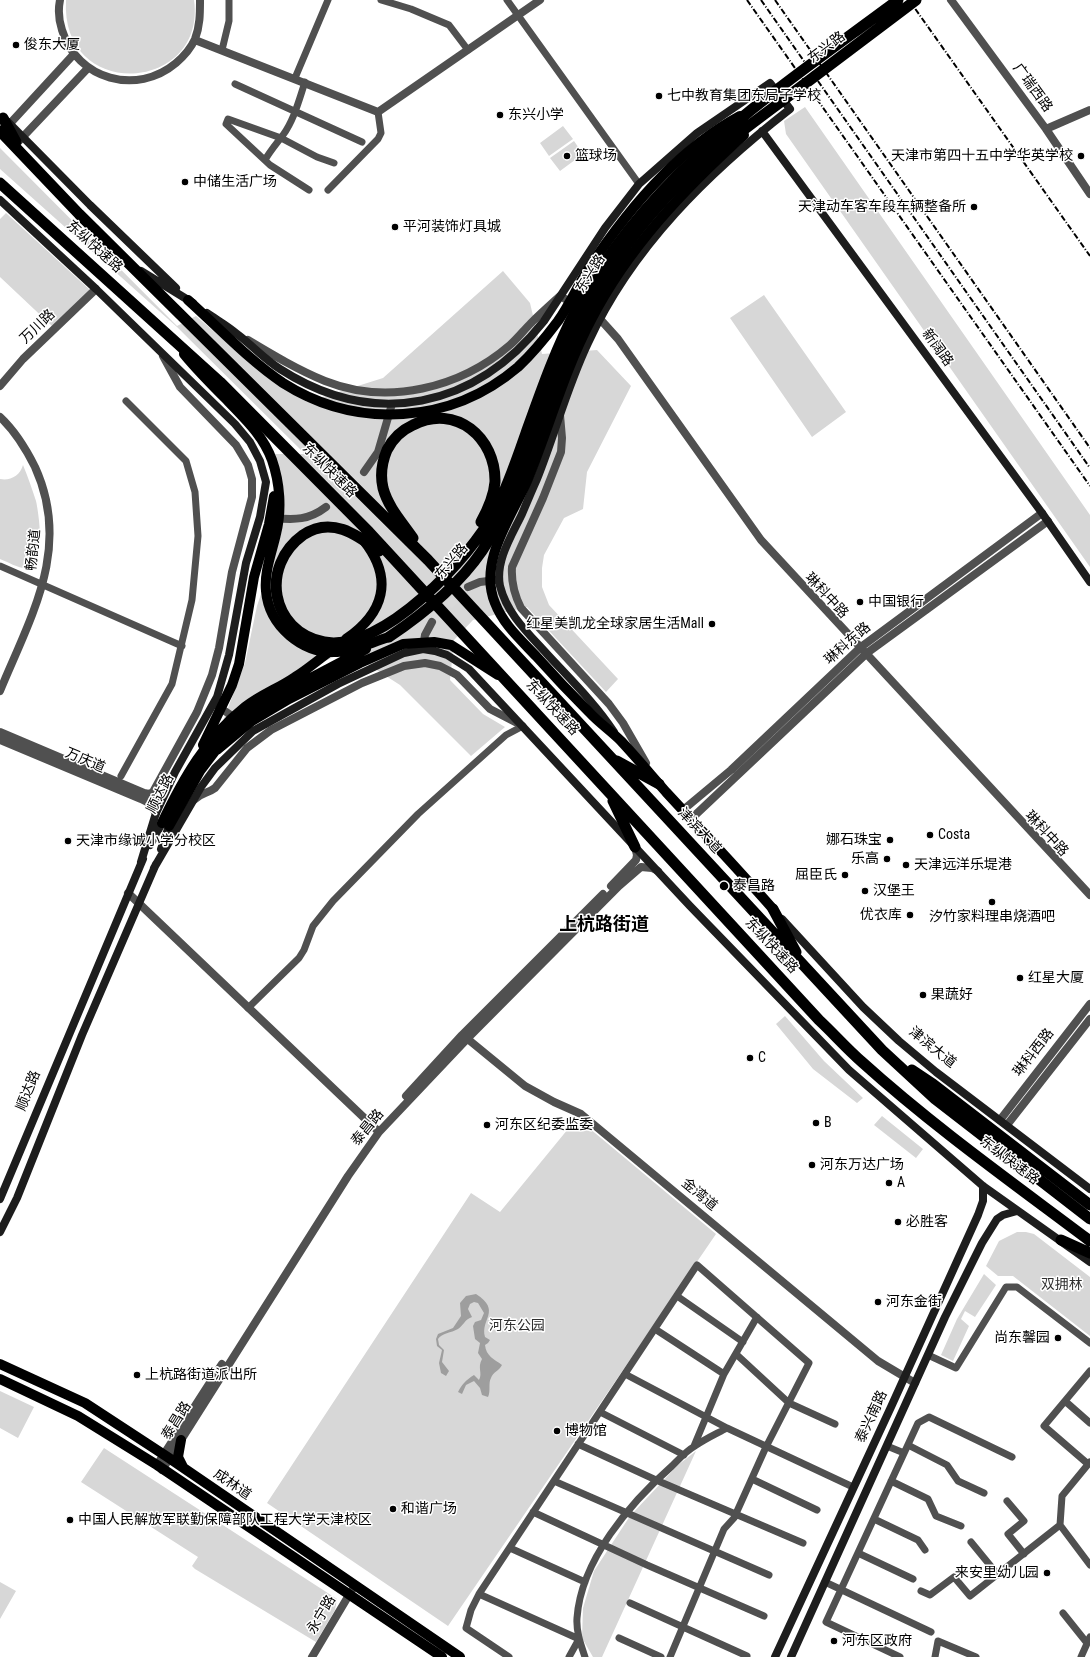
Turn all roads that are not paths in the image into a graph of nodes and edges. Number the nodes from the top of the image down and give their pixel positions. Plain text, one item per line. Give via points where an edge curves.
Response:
1 (60, 0) edge
2 (200, 0) edge
3 (229, 0) edge
4 (328, 0) edge
5 (381, 0) edge
6 (507, 0) edge
7 (540, 0) edge
8 (898, 0) edge
9 (916, 0) edge
10 (951, 0) edge
11 (518, 16) junction
12 (195, 40) junction
13 (222, 50) junction
14 (468, 50) junction
15 (74, 54) junction
16 (88, 68) junction
17 (295, 78) junction
18 (305, 82) junction
19 (235, 84) dead end
20 (781, 102) junction
21 (296, 110) junction
22 (1090, 110) edge
23 (749, 111) junction
24 (378, 112) junction
25 (4, 124) edge
26 (1046, 129) junction
27 (762, 130) junction
28 (281, 138) junction
29 (18, 142) junction
30 (362, 142) dead end
31 (265, 160) junction
32 (334, 163) dead end
33 (0, 183) edge
34 (639, 184) junction
35 (309, 190) dead end
36 (328, 190) dead end
37 (1090, 194) edge
38 (0, 200) edge
39 (127, 262) junction
40 (96, 289) junction
41 (558, 299) junction
42 (188, 300) junction
43 (588, 320) junction
44 (598, 322) junction
45 (237, 333) junction
46 (169, 335) junction
47 (587, 344) junction
48 (160, 352) junction
49 (0, 386) edge
50 (126, 401) dead end
51 (392, 404) junction
52 (560, 415) junction
53 (0, 417) edge
54 (272, 460) junction
55 (364, 472) tunnel mouth
56 (326, 507) tunnel mouth
57 (1042, 513) junction
58 (260, 517) junction
59 (1048, 521) junction
60 (360, 536) junction
61 (428, 560) junction
62 (0, 566) edge
63 (449, 572) junction
64 (408, 574) junction
65 (499, 580) junction
66 (1090, 582) edge
67 (43, 584) junction
68 (468, 587) tunnel mouth
69 (432, 622) tunnel mouth
70 (389, 637) junction
71 (182, 646) junction
72 (423, 650) junction
73 (863, 651) junction
74 (507, 681) junction
75 (0, 692) edge
76 (214, 703) junction
77 (523, 726) junction
78 (253, 730) junction
79 (0, 732) edge
80 (0, 740) edge
81 (620, 740) junction
82 (217, 750) junction
83 (608, 755) junction
84 (195, 760) junction
85 (121, 776) dead end
86 (659, 784) junction
87 (608, 790) junction
88 (153, 792) junction
89 (191, 803) junction
90 (683, 810) junction
91 (156, 813) junction
92 (691, 819) junction
93 (166, 824) junction
94 (635, 847) junction
95 (141, 862) junction
96 (154, 868) junction
97 (660, 873) junction
98 (128, 893) junction
99 (1090, 896) edge
100 (1090, 901) edge
101 (139, 902) junction
102 (773, 909) junction
103 (804, 967) junction
104 (1090, 1004) edge
105 (248, 1008) junction
106 (1090, 1019) edge
107 (465, 1037) junction
108 (882, 1050) junction
109 (1000, 1120) junction
110 (1007, 1125) junction
111 (377, 1131) junction
112 (983, 1186) junction
113 (1090, 1189) edge
114 (0, 1199) edge
115 (1090, 1205) edge
116 (1017, 1211) junction
117 (1090, 1219) edge
118 (0, 1232) edge
119 (1061, 1240) junction
120 (1090, 1240) edge
121 (1090, 1253) edge
122 (1090, 1262) edge
123 (677, 1296) junction
124 (757, 1317) junction
125 (655, 1329) junction
126 (743, 1342) junction
127 (1090, 1343) edge
128 (736, 1354) junction
129 (928, 1355) junction
130 (0, 1364) edge
131 (625, 1374) junction
132 (724, 1374) junction
133 (1089, 1376) edge
134 (904, 1378) junction
135 (0, 1379) edge
136 (915, 1383) junction
137 (1065, 1401) junction
138 (789, 1403) junction
139 (600, 1412) junction
140 (707, 1416) junction
141 (1090, 1423) edge
142 (835, 1424) dead end
143 (727, 1428) junction
144 (181, 1440) junction
145 (578, 1444) junction
146 (908, 1445) junction
147 (694, 1446) junction
148 (887, 1446) junction
149 (766, 1447) junction
150 (904, 1453) junction
151 (684, 1455) junction
152 (167, 1457) junction
153 (1012, 1457) dead end
154 (1089, 1463) edge
155 (159, 1468) junction
156 (186, 1470) junction
157 (752, 1479) junction
158 (656, 1480) junction
159 (554, 1481) junction
160 (891, 1481) junction
161 (853, 1487) junction
162 (984, 1493) dead end
163 (1007, 1501) dead end
164 (817, 1510) dead end
165 (533, 1512) junction
166 (626, 1512) junction
167 (736, 1514) junction
168 (874, 1519) junction
169 (1060, 1525) junction
170 (961, 1526) dead end
171 (972, 1542) dead end
172 (803, 1543) dead end
173 (604, 1545) junction
174 (510, 1548) junction
175 (715, 1550) junction
176 (925, 1550) dead end
177 (858, 1553) junction
178 (1024, 1554) junction
179 (1090, 1565) edge
180 (770, 1575) dead end
181 (998, 1575) junction
182 (914, 1579) dead end
183 (585, 1582) junction
184 (825, 1582) junction
185 (354, 1586) junction
186 (699, 1588) junction
187 (841, 1590) junction
188 (921, 1591) dead end
189 (479, 1594) junction
190 (349, 1595) junction
191 (630, 1603) dead end
192 (1063, 1613) dead end
193 (764, 1616) dead end
194 (683, 1627) junction
195 (931, 1632) dead end
196 (619, 1638) dead end
197 (579, 1639) junction
198 (1089, 1640) edge
199 (747, 1656) dead end
200 (1084, 1656) edge
201 (312, 1657) edge
202 (442, 1657) edge
203 (460, 1657) edge
204 (508, 1657) edge
205 (569, 1657) edge
206 (585, 1657) edge
207 (661, 1657) edge
208 (670, 1657) edge
209 (776, 1657) edge
210 (791, 1657) edge
211 (900, 1657) edge
212 (935, 1657) edge
213 (976, 1657) edge

1 - 15 street via 60,22 65,39
2 - 12 street via 200,19
3 - 13 street via 229,21
4 - 17 street
5 - 14 street via 449,25
6 - 11 street
7 - 11 street
8 - 23 highway, 东兴路
9 - 20 highway, 东兴路
10 - 26 street, 广瑞西路
11 - 14 street
11 - 34 street
12 - 13 street
12 - 16 street via 178,62 148,79 121,80
13 - 17 street
14 - 24 street
15 - 16 street
15 - 25 street
16 - 29 street
17 - 18 street
18 - 21 street
18 - 24 street
19 - 21 street
20 - 70 highway, 东兴路 via 704,160 670,194 630,243 604,280 568,347 518,483 490,538 439,600
20 - 81 main road via 714,163 667,211 628,259 592,318 566,373 537,457 493,556 490,589 499,613 507,625 588,712
21 - 28 street
21 - 30 street
22 - 26 street
23 - 42 main road via 719,127 697,143 635,205 589,268 559,319 518,367 490,387 452,405 418,412 378,415 351,411 308,397 283,383 258,364
23 - 63 highway, 东兴路 via 670,182 635,221 606,261 577,308 557,351 497,506 483,530
24 - 36 street via 381,133 378,139
25 - 29 highway, 东纵快速路
26 - 37 street, 广瑞西路
27 - 34 main road via 790,108 770,83 697,133
27 - 44 main road via 667,221 643,252
27 - 57 main road, 新阔路
28 - 31 street
28 - 31 street via 228,119 226,124
28 - 32 street
29 - 39 highway, 东纵快速路 via 23,154
29 - 42 main road via 90,205
31 - 35 street
33 - 46 highway, 东纵快速路
34 - 41 main road via 605,228
38 - 40 main road
39 - 42 main road
39 - 61 highway, 东纵快速路
40 - 48 main road
40 - 49 street, 万川路 via 23,359
41 - 43 main road via 582,313
41 - 44 street
41 - 45 street via 530,323 510,345 484,365 454,380 428,388 392,392 359,391 326,382 294,368
41 - 51 main road via 534,333 494,370 454,392
42 - 45 main road
43 - 44 street, 琳科中路
43 - 47 main road via 590,334
44 - 47 main road
44 - 73 street, 琳科中路 via 612,337 760,543
45 - 51 main road via 279,368 306,383 354,400
46 - 54 main road via 197,371 255,429
46 - 64 highway, 东纵快速路 via 220,382
47 - 52 main road
48 - 58 main road via 216,405 250,442 260,461 266,482
48 - 88 street via 180,387 236,446 248,465 252,479 252,497 232,572 212,675 197,712
50 - 71 street via 186,460 195,492 198,536 192,600
51 - 55 street via 378,452
52 - 65 main road via 540,471 504,552
52 - 86 street via 561,452 512,566 514,592 522,608 609,704
53 - 67 street, 畅韵道 via 29,454 40,477 47,501 50,548
54 - 70 main road via 278,483 279,513 266,591 272,613 279,625 290,637 303,645 324,651 337,652
54 - 84 main road via 273,506 254,577 239,664 232,685
56 - 58 street via 307,518 289,520
57 - 59 main road, 新阔路
57 - 73 street, 琳科东路
58 - 76 main road via 241,585 229,655
59 - 66 main road, 新阔路
59 - 73 street, 琳科东路
60 - 63 highway, 东兴路 via 332,527 320,528 306,533 288,549 276,579 277,598 286,619 295,628 324,642 335,643 377,631 419,600
60 - 64 highway
60 - 84 main road, 顺达路 via 380,570 380,597 369,620 357,632 295,677 246,707 220,730
61 - 63 highway via 393,509 382,480 383,463 389,446 401,432 418,422 436,418 456,421 474,431 486,446 494,467 495,484 488,508
61 - 83 highway, 东纵快速路
62 - 67 street
64 - 74 highway, 东纵快速路
65 - 68 street via 480,582
65 - 81 main road via 504,599 518,623 597,708
67 - 71 street
67 - 75 street, 畅韵道
69 - 72 street via 425,634
70 - 82 main road, 顺达路 via 254,710 228,734
71 - 85 street via 172,684
72 - 77 main road via 447,654 470,670
72 - 78 main road via 404,653 338,684
73 - 90 street, 琳科东路
73 - 92 street, 琳科东路
73 - 99 street, 琳科中路
73 - 100 street, 琳科中路
74 - 82 main road via 451,645 434,642 403,644 289,699 258,717
74 - 87 highway, 东纵快速路
76 - 78 street
76 - 91 main road via 175,772
77 - 89 street via 490,709 458,676 440,666 425,663 404,666 362,683 272,730 247,748 215,788 201,794
77 - 94 main road
77 - 105 street via 506,735 418,814 359,874 313,926 300,958
78 - 89 main road via 215,768
79 - 88 street, 万庆道 via 144,793
80 - 91 street, 万庆道 via 142,799
81 - 86 main road
82 - 93 main road, 顺达路 via 200,771
83 - 86 highway
83 - 103 highway, 津滨大道
84 - 93 main road, 顺达路 via 177,790
86 - 90 main road
87 - 94 highway
87 - 120 highway, 东纵快速路 via 819,1020 861,1061 913,1106
88 - 91 street
89 - 96 main road
90 - 92 main road
91 - 95 main road
92 - 102 main road
93 - 95 main road, 顺达路
93 - 96 main road, 顺达路
94 - 97 main road
94 - 107 street, 泰昌路 via 637,855 634,864
95 - 98 main road, 顺达路
96 - 101 main road, 顺达路
97 - 107 street, 泰昌路 via 646,866 636,870
97 - 112 main road via 850,1070
98 - 101 street
98 - 114 main road, 顺达路
101 - 105 street
101 - 118 main road, 顺达路 via 82,1035 17,1198
102 - 103 highway
102 - 109 main road, 津滨大道 via 863,1007 899,1041
103 - 108 highway, 津滨大道
104 - 109 street, 琳科西路
105 - 111 street
106 - 110 street, 琳科西路
107 - 111 street, 泰昌路
107 - 134 street, 金湾道 via 525,1086 581,1114 878,1361
108 - 115 highway via 933,1084
108 - 117 highway, 东纵快速路 via 935,1099
109 - 110 main road, 津滨大道
110 - 113 main road, 津滨大道
111 - 144 street, 泰昌路
111 - 152 street, 泰昌路 via 341,1177
112 - 116 main road
112 - 134 main road, 泰兴南路 via 983,1201 978,1215
116 - 119 main road
116 - 129 main road, 泰兴南路 via 1003,1215 988,1230
119 - 121 highway
119 - 122 main road
123 - 124 street via 697,1265
123 - 125 street
123 - 126 street
124 - 126 street
124 - 138 street via 809,1363
125 - 131 street
125 - 132 street
126 - 128 street
127 - 129 street via 1018,1287 1006,1288 956,1368
128 - 132 street
128 - 138 street
129 - 136 main road, 泰兴南路
130 - 152 main road, 成林道 via 85,1403
131 - 139 street
131 - 140 street
132 - 140 street
133 - 137 street
134 - 136 street, 金湾道
134 - 161 main road, 泰兴南路
135 - 155 main road, 成林道 via 78,1416
136 - 148 main road, 泰兴南路
137 - 141 street
137 - 154 street via 1044,1426
138 - 142 street
138 - 149 street
139 - 145 street
139 - 151 street
140 - 143 street
140 - 147 street
143 - 147 street
143 - 149 street
144 - 152 street, 泰昌路
144 - 156 main road via 178,1457
145 - 158 street
145 - 159 street
146 - 150 street
146 - 153 street via 918,1423 929,1417
146 - 162 street via 947,1465 958,1481
147 - 151 street
148 - 150 street
148 - 184 main road, 泰兴南路
149 - 157 street
149 - 161 street
150 - 160 street
151 - 158 street
152 - 155 street, 泰昌路
152 - 156 main road, 成林道
154 - 169 street via 1062,1496
155 - 190 main road, 成林道
156 - 185 main road, 成林道
157 - 164 street
157 - 167 street
158 - 166 street
158 - 167 street
159 - 165 street
159 - 166 street
160 - 168 street
160 - 170 street via 928,1499 936,1516
161 - 209 main road, 泰兴南路
163 - 178 street via 1024,1521 1008,1534
165 - 173 street
165 - 174 street
166 - 173 street
166 - 175 street
167 - 172 street
167 - 175 street via 724,1529
168 - 176 street via 918,1540
168 - 177 street
169 - 178 street
169 - 179 street
171 - 181 street
173 - 183 street
173 - 186 street
174 - 183 street
174 - 189 street
175 - 180 street
175 - 186 street
177 - 182 street
177 - 187 street
178 - 181 street
181 - 188 street via 970,1596 954,1577 930,1595
183 - 197 street via 580,1595 577,1620
184 - 187 street
184 - 210 main road, 泰兴南路
185 - 190 street, 永宁路
185 - 203 main road, 成林道
186 - 193 street
186 - 194 street
187 - 195 street
187 - 211 street via 826,1622
189 - 197 street
189 - 204 street via 466,1628
190 - 201 street, 永宁路
190 - 202 main road, 成林道
191 - 194 street
192 - 198 street
194 - 199 street
194 - 208 street
196 - 207 street
197 - 205 street
197 - 206 street
198 - 200 street
212 - 213 street via 938,1641

